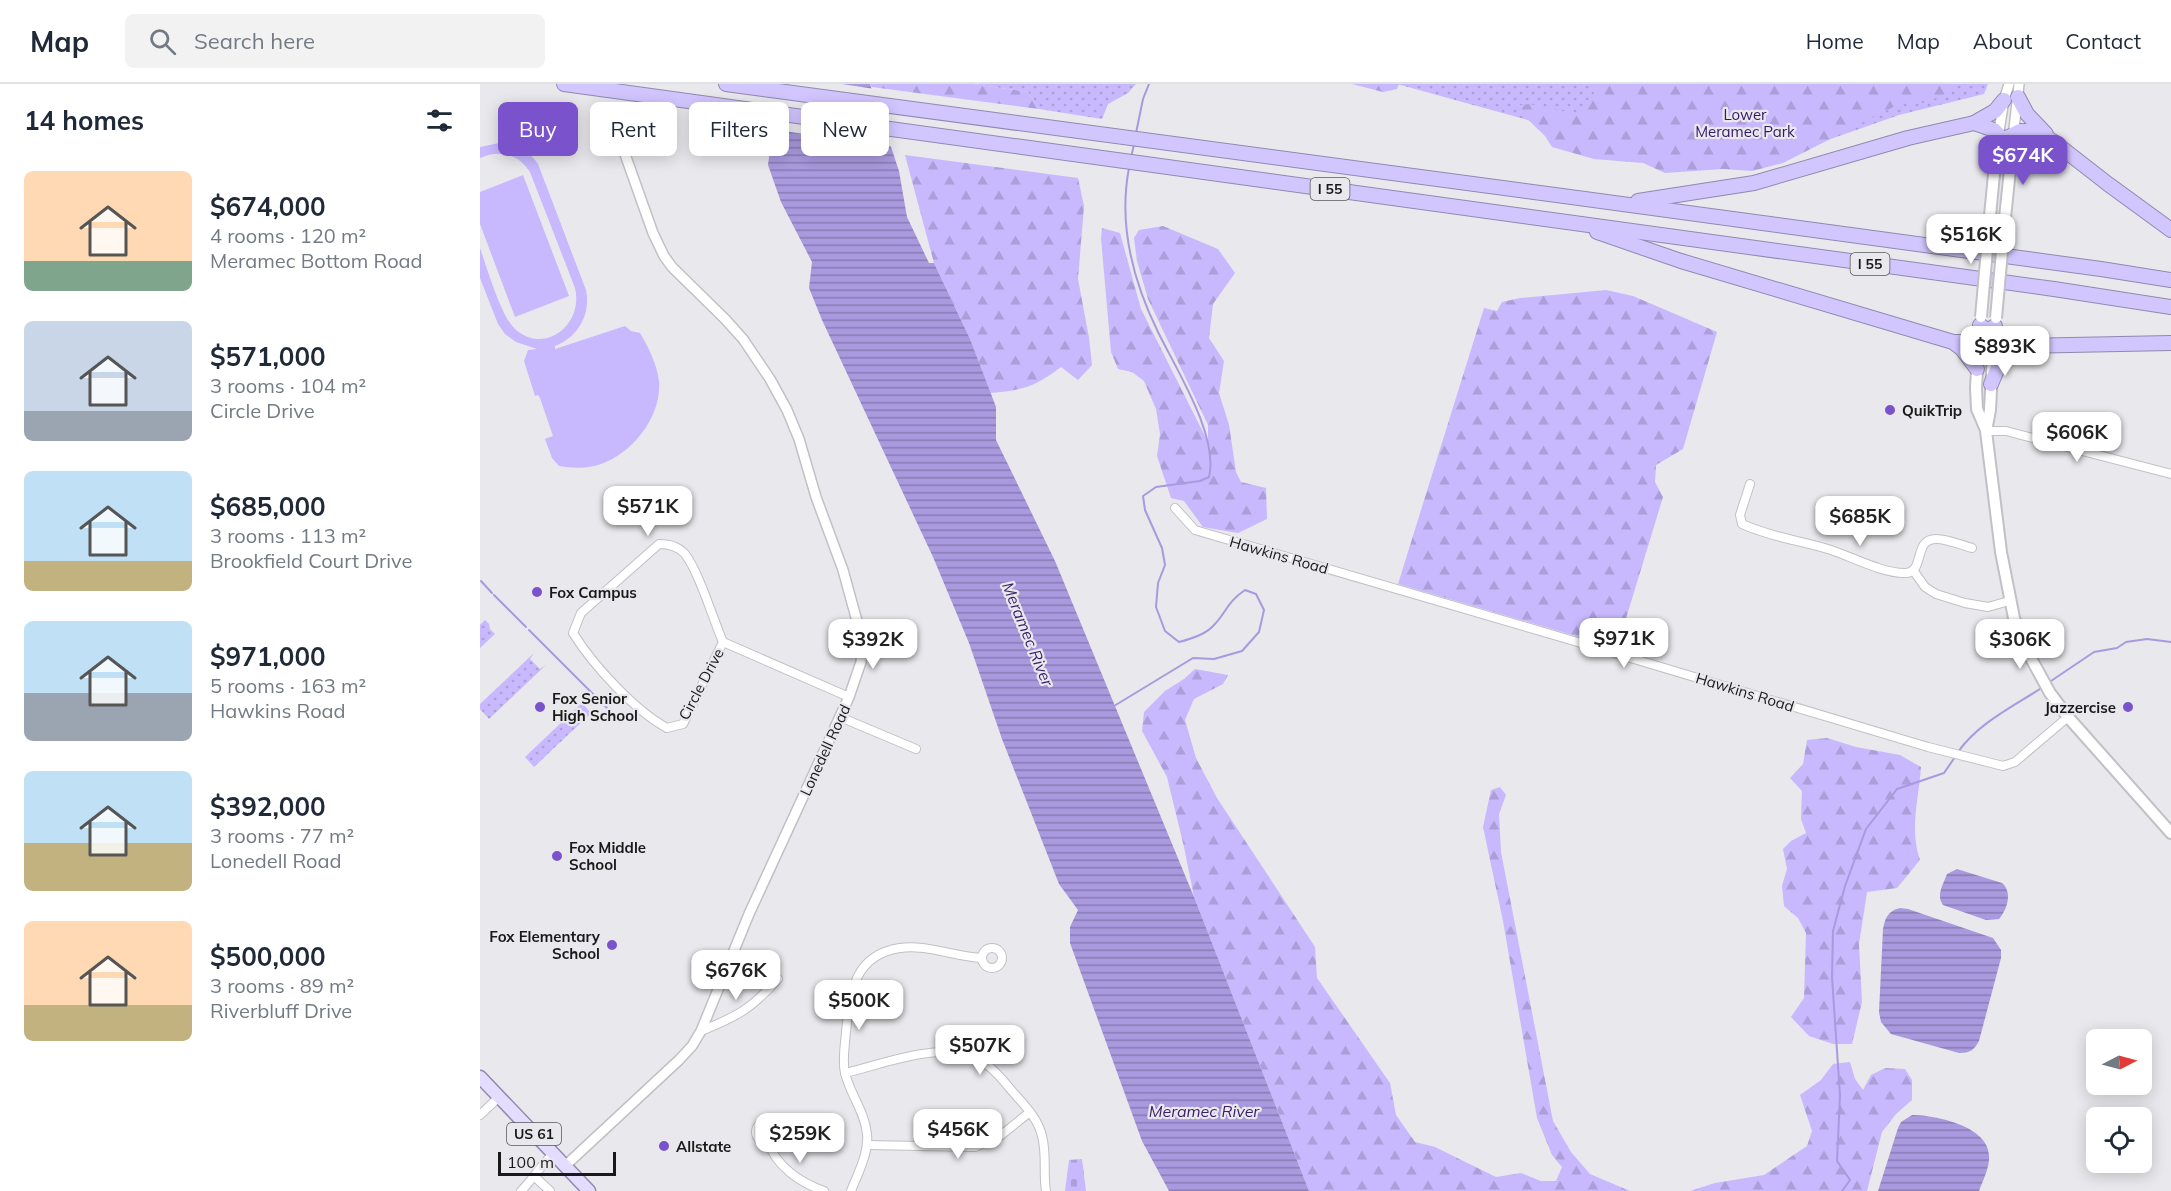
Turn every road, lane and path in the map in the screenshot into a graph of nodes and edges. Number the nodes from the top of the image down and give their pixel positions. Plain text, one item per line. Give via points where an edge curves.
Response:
1 (564, 84) edge
2 (726, 84) edge
3 (2009, 84) edge
4 (2019, 91) edge
5 (2004, 100) junction
6 (1974, 123) junction
7 (2005, 140) junction
8 (2054, 142) junction
9 (626, 156) edge
10 (1624, 204) junction
11 (1570, 222) junction
12 (2171, 230) edge
13 (2171, 280) edge
14 (2171, 307) edge
15 (1987, 328) junction
16 (1953, 342) junction
17 (2171, 344) edge
18 (2017, 346) junction
19 (1977, 369) junction
20 (1991, 384) junction
21 (1986, 431) junction
22 (2171, 474) edge
23 (1750, 484) dead end
24 (1175, 508) dead end
25 (1972, 548) dead end
26 (1913, 570) junction
27 (2009, 601) junction
28 (723, 642) junction
29 (849, 697) junction
30 (840, 717) junction
31 (2068, 717) junction
32 (916, 749) dead end
33 (2171, 834) edge
34 (982, 958) dead end
35 (778, 979) dead end
36 (701, 1031) junction
37 (845, 1073) junction
38 (480, 1077) edge
39 (499, 1097) junction
40 (1030, 1112) junction
41 (480, 1115) edge
42 (768, 1141) dead end
43 (867, 1145) junction
44 (553, 1154) junction
45 (565, 1166) junction
46 (536, 1177) junction
47 (521, 1191) edge
48 (550, 1191) edge
49 (589, 1191) edge
50 (824, 1191) edge
51 (851, 1191) edge
52 (1046, 1191) edge

1 - 11 highway, I 55
2 - 10 highway, I 55
3 - 5 street
4 - 7 street
4 - 8 highway via 2027,114
5 - 6 highway via 1995,111
5 - 7 street
6 - 7 highway via 1986,126
6 - 10 highway via 1754,183
7 - 8 highway via 2027,130
7 - 15 main road, bridge via 2005,218
7 - 15 main road, bridge via 1990,216
8 - 12 highway
9 - 29 street, Lonedell Road via 660,250 743,339 775,387 794,425 862,633 863,656
10 - 13 highway, I 55
11 - 14 highway, I 55
11 - 16 highway via 1682,261
15 - 16 highway via 1973,342
15 - 18 highway via 2006,344
15 - 19 main road
15 - 20 main road
16 - 19 highway
17 - 18 highway
18 - 20 highway via 2002,358
19 - 21 main road via 1977,409
20 - 21 main road
21 - 22 street via 2006,431
21 - 27 main road
23 - 26 street via 1740,515 1742,524 1892,571
24 - 31 street, Hawkins Road via 1195,530 1789,709 2002,766 2015,762
25 - 26 street via 1938,539 1928,541
26 - 27 street via 1925,587 1936,594 1988,607
27 - 31 main road via 2027,651
28 - 28 street, Circle Drive via 693,567 684,552 669,544 659,544 581,614 573,633 586,654 626,695 667,728 683,724
28 - 29 street, Circle Drive
29 - 30 street, Lonedell Road
30 - 32 street
30 - 36 street, Lonedell Road via 753,904
31 - 33 main road
34 - 37 street via 912,947 891,950 867,964 851,991
35 - 36 street via 737,1016
36 - 45 street, Lonedell Road via 679,1060
37 - 40 street via 911,1055 963,1055 991,1068
37 - 43 street via 863,1118
38 - 39 main road, US 61
39 - 41 street
39 - 44 main road, US 61
40 - 43 street via 999,1136 975,1147
40 - 52 street via 1042,1136
42 - 50 street via 773,1154 793,1175
43 - 51 street
44 - 45 main road, US 61
44 - 46 street
45 - 49 main road, US 61
46 - 47 street
46 - 48 street

